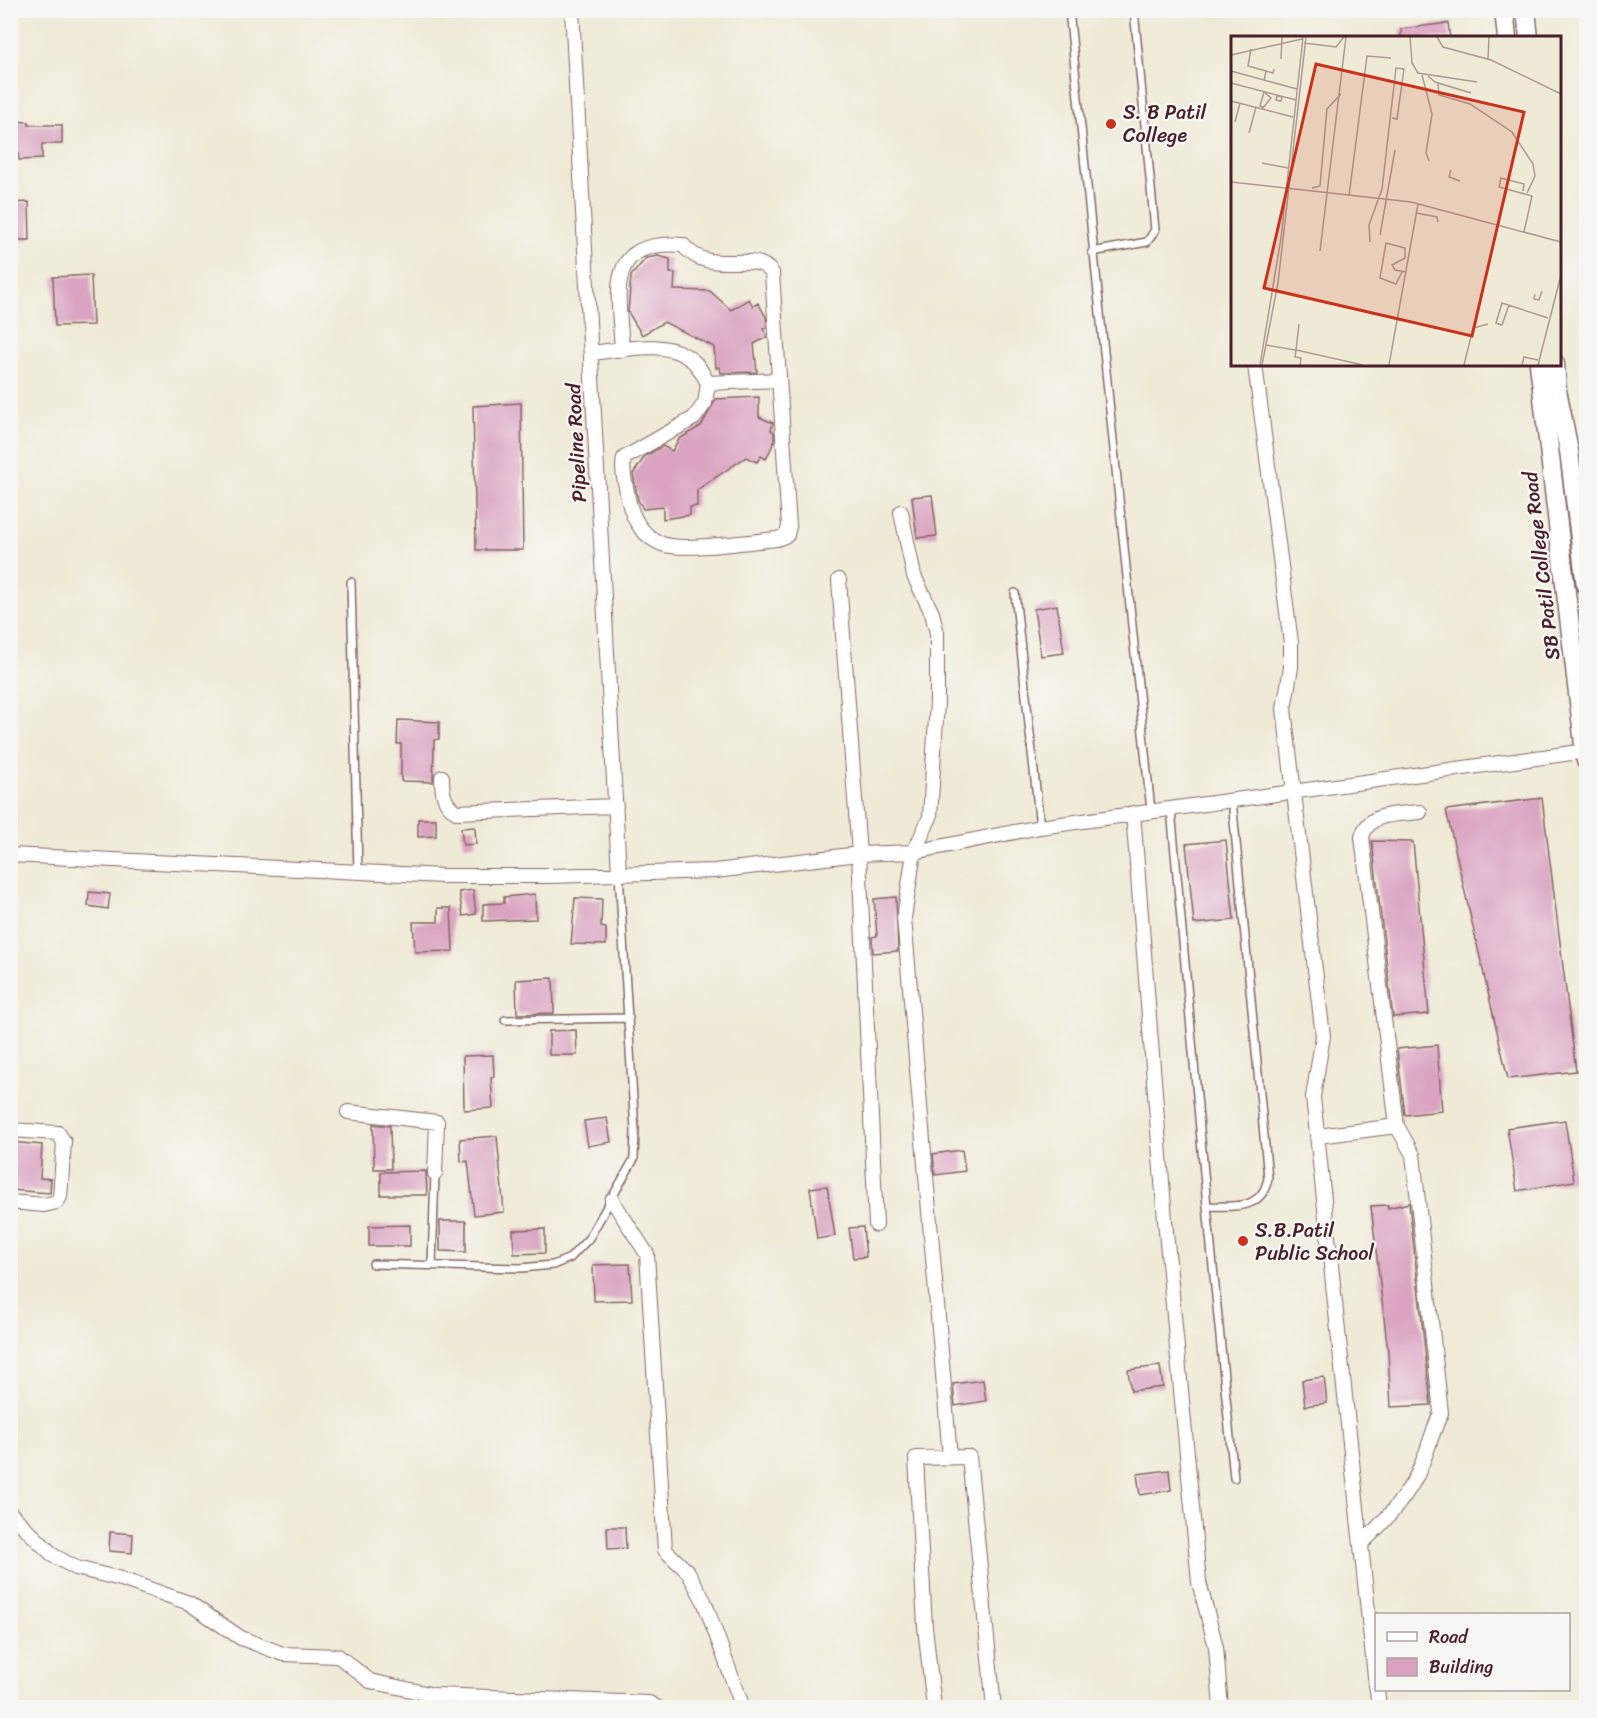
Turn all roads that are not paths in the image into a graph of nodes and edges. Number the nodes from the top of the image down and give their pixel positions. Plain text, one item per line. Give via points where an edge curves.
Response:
1 (573, 10) edge
2 (1069, 10) edge
3 (1134, 10) edge
4 (1504, 10) edge
5 (1526, 10) edge
6 (1507, 36) edge
7 (1529, 36) edge
8 (1092, 252) junction
9 (622, 350) junction
10 (591, 353) junction
11 (1255, 366) edge
12 (1539, 366) edge
13 (1555, 366) edge
14 (779, 381) junction
15 (708, 383) junction
16 (1569, 451) junction
17 (1550, 453) junction
18 (901, 512) dead end
19 (1566, 579) junction
20 (839, 580) dead end
21 (351, 582) dead end
22 (1586, 582) edge
23 (1015, 593) dead end
24 (1586, 754) edge
25 (442, 777) dead end
26 (1294, 791) junction
27 (1232, 800) junction
28 (616, 806) junction
29 (1171, 808) junction
30 (1151, 811) junction
31 (1420, 812) dead end
32 (1133, 813) junction
33 (1040, 827) junction
34 (914, 852) junction
35 (859, 854) junction
36 (10, 855) edge
37 (358, 872) junction
38 (619, 873) junction
39 (628, 1018) junction
40 (505, 1020) dead end
41 (348, 1112) dead end
42 (1397, 1126) junction
43 (10, 1130) edge
44 (1318, 1136) junction
45 (435, 1173) joint
46 (612, 1200) junction
47 (10, 1202) edge
48 (1207, 1206) junction
49 (876, 1225) dead end
50 (373, 1264) dead end
51 (432, 1265) junction
52 (950, 1456) junction
53 (1234, 1478) dead end
54 (10, 1513) edge
55 (1361, 1544) junction
56 (1375, 1670) edge
57 (1377, 1691) edge
58 (658, 1707) edge
59 (743, 1707) edge
60 (934, 1707) edge
61 (994, 1707) edge
62 (1221, 1707) edge
63 (1379, 1707) edge

1 - 10 street, Pipeline Road
2 - 8 lane
3 - 8 lane via 1155,230 1147,242
4 - 6 street
5 - 7 street
8 - 30 lane
9 - 10 street
9 - 14 street via 619,273 626,260 641,249 683,245 692,255 712,263 754,262 766,265 772,273
9 - 15 street via 672,350 695,363
10 - 28 street, Pipeline Road
11 - 26 street via 1291,643 1284,709
12 - 17 street, SB Patil College Road
13 - 16 street
14 - 15 street
14 - 15 street via 789,526 786,535 777,539 683,546 662,544 632,517 622,466 624,458 694,418 705,403
16 - 17 street
16 - 22 street
17 - 19 street, SB Patil College Road
18 - 34 street via 914,576 937,633 930,817
19 - 22 street
19 - 24 street, SB Patil College Road
20 - 35 street
21 - 37 lane
23 - 33 lane
24 - 26 street
25 - 28 street via 442,795 456,812
26 - 27 street
26 - 44 street via 1323,1036 1313,1097
27 - 29 street
27 - 48 lane via 1268,1178 1266,1191 1258,1200 1245,1205
28 - 38 street, Pipeline Road
29 - 30 street
29 - 48 lane
30 - 32 street
31 - 42 street via 1374,818 1366,825 1362,837
32 - 33 street
32 - 62 street via 1199,1581 1216,1647
33 - 34 street
34 - 35 street
34 - 52 street via 904,918
35 - 38 street via 715,871
35 - 49 street
36 - 37 street
37 - 38 street via 502,877
38 - 39 lane
39 - 40 lane
39 - 46 lane via 636,1131 634,1159
41 - 45 street via 437,1122
42 - 44 street
42 - 55 street via 1413,1155 1441,1413 1403,1500
43 - 47 street via 58,1133 64,1143 57,1203
44 - 55 street
45 - 51 lane
46 - 51 lane via 590,1239 570,1258 553,1265
46 - 59 street via 647,1254 665,1550 688,1572 704,1601
48 - 53 lane
50 - 51 lane
52 - 60 street via 916,1458 925,1627
52 - 61 street via 969,1457
54 - 58 street via 54,1556 76,1568 122,1579 189,1603 241,1638 283,1654 338,1656 370,1681 434,1695 649,1703
55 - 56 street
57 - 63 street

